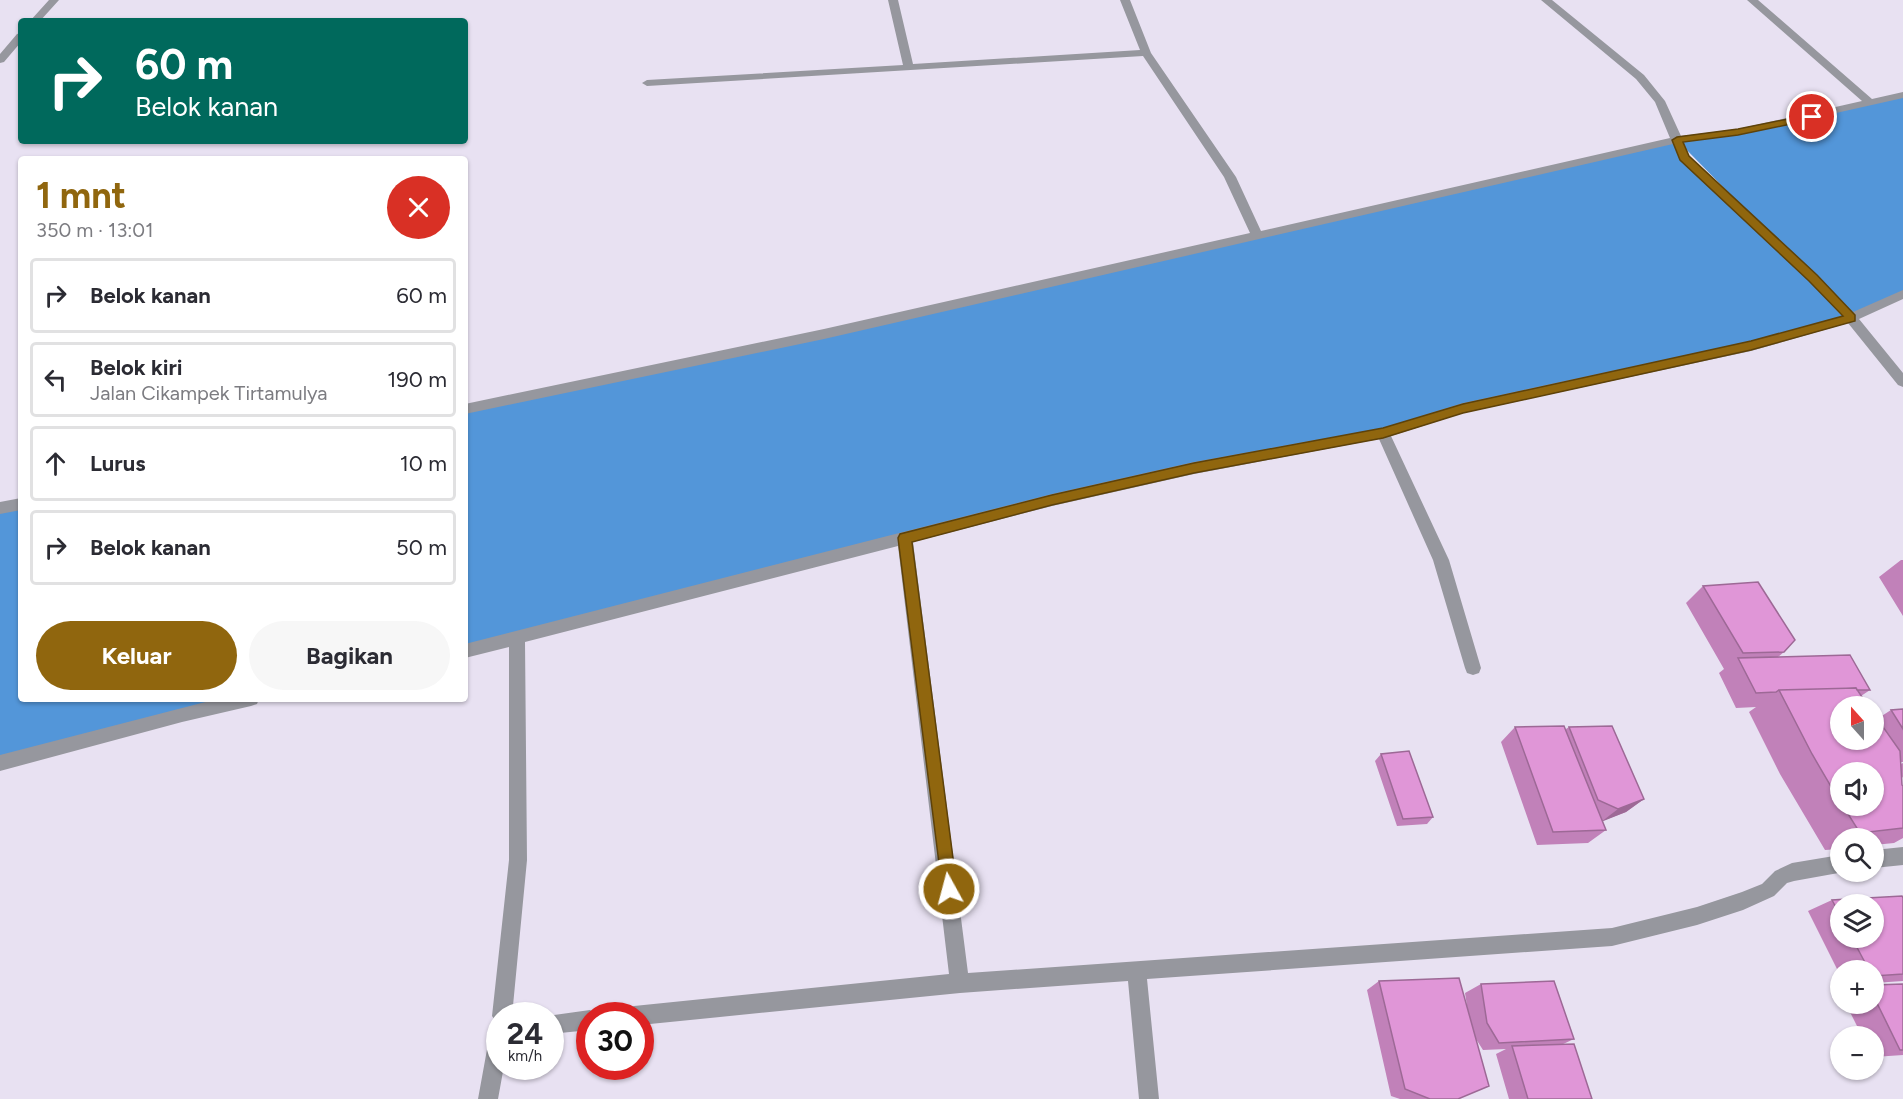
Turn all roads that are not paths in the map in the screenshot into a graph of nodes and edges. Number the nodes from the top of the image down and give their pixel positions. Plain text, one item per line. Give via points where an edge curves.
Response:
1 (54, 0) edge
2 (893, 0) edge
3 (1125, 0) edge
4 (1546, 0) edge
5 (1752, 0) edge
6 (37, 18) edge
7 (18, 39) edge
8 (1146, 54) junction
9 (0, 60) edge
10 (909, 68) junction
11 (647, 83) dead end
12 (1903, 95) edge
13 (1870, 102) junction
14 (1677, 140) junction
15 (1257, 236) junction
16 (1903, 294) edge
17 (1851, 318) junction
18 (1903, 382) edge
19 (468, 408) edge
20 (1383, 433) junction
21 (18, 505) edge
22 (0, 508) edge
23 (905, 538) junction
24 (517, 640) junction
25 (468, 650) edge
26 (1473, 668) dead end
27 (237, 702) edge
28 (0, 763) edge
29 (1903, 855) edge
30 (1884, 858) edge
31 (1830, 865) edge
32 (1136, 969) junction
33 (960, 983) junction
34 (503, 1002) edge
35 (654, 1014) edge
36 (491, 1080) edge
37 (488, 1099) edge
38 (1149, 1099) edge

1 - 6 street
2 - 10 street
3 - 8 street
4 - 14 street via 1640,77 1660,101
5 - 13 street
7 - 9 street
8 - 10 street
8 - 15 street via 1230,177
10 - 11 street
12 - 13 street
13 - 14 street via 1738,132
14 - 15 street
14 - 17 street via 1684,157
15 - 19 street via 824,334
16 - 17 street
17 - 18 street
17 - 20 street via 1751,346 1463,408
20 - 23 street via 1194,468
20 - 26 street via 1442,560
21 - 22 street
23 - 24 street
23 - 33 street
24 - 25 street
24 - 34 street via 518,860
27 - 28 street
29 - 30 street
31 - 32 street via 1792,872 1768,890 1743,901 1612,937
32 - 33 street
32 - 38 street
33 - 35 street
36 - 37 street

